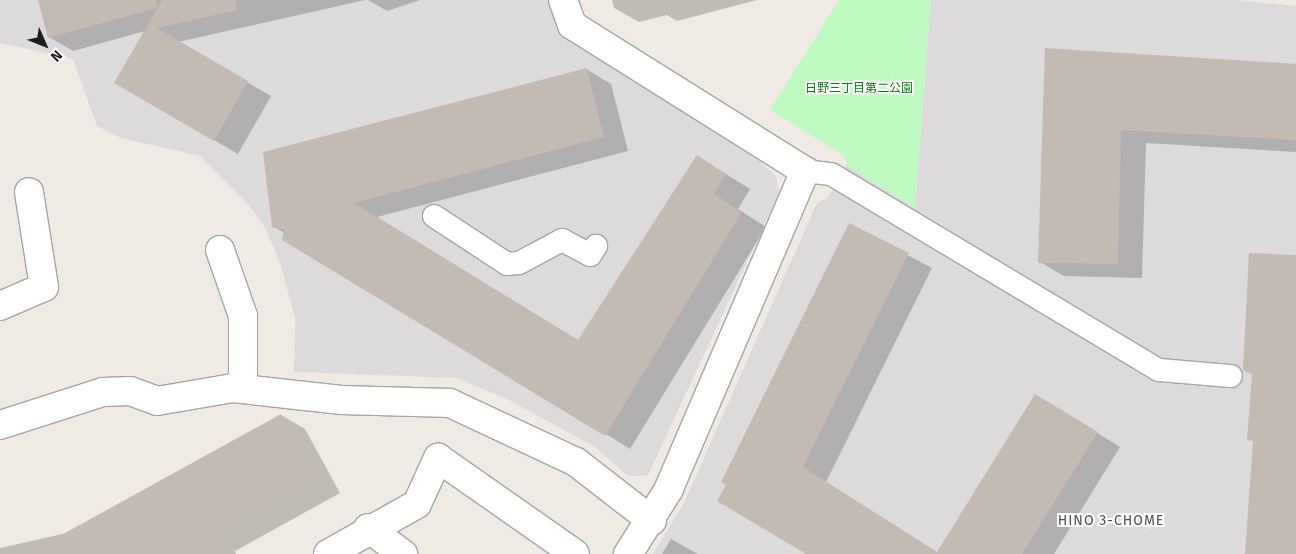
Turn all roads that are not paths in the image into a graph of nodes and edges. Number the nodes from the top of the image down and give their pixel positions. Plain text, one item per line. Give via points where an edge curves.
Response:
1 (563, 0) edge
2 (805, 171) junction
3 (29, 192) dead end
4 (434, 216) dead end
5 (596, 246) dead end
6 (220, 250) dead end
7 (0, 306) edge
8 (1231, 376) dead end
9 (243, 388) junction
10 (0, 425) edge
11 (652, 522) junction
12 (368, 528) junction
13 (328, 554) edge
14 (403, 554) edge
15 (575, 554) edge
16 (628, 554) edge

1 - 2 street via 572,25
2 - 8 street via 831,174 1159,370
2 - 11 street
3 - 7 street via 44,287
4 - 5 street via 507,264 519,263 562,240 590,255
6 - 9 street via 244,316
9 - 10 street via 157,401 130,391 103,392
9 - 11 street via 341,400 465,406 576,462
11 - 16 street
12 - 13 street
12 - 14 street
12 - 15 street via 417,504 438,458

